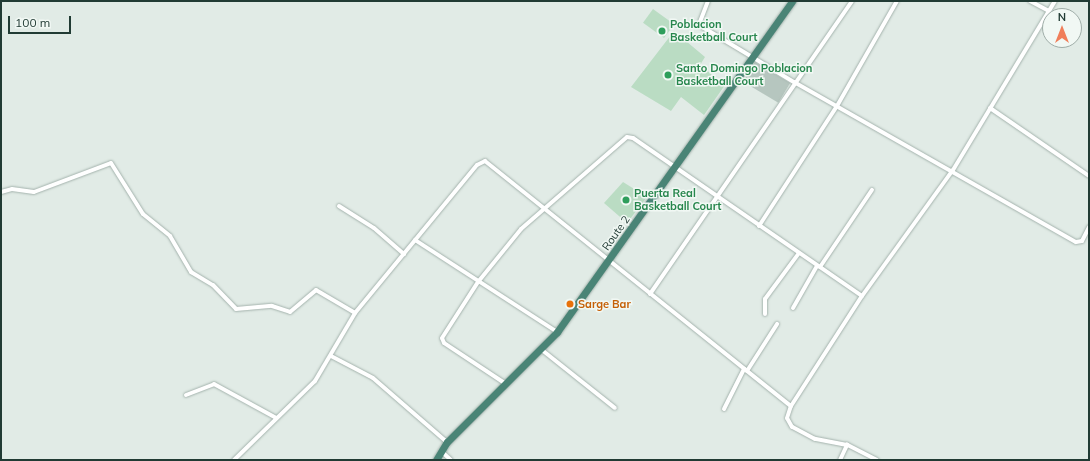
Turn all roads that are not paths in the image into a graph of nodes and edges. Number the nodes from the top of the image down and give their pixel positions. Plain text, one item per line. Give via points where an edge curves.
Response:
1 (708, 1) edge
2 (792, 1) edge
3 (852, 1) edge
4 (897, 1) edge
5 (1030, 1) edge
6 (1043, 8) edge
7 (1042, 23) edge
8 (752, 56) junction
9 (794, 82) junction
10 (837, 106) junction
11 (990, 108) junction
12 (674, 169) junction
13 (953, 170) junction
14 (1089, 176) edge
15 (872, 190) dead end
16 (1, 192) edge
17 (716, 198) junction
18 (339, 206) dead end
19 (543, 208) junction
20 (759, 226) junction
21 (1089, 227) edge
22 (415, 240) junction
23 (799, 253) junction
24 (404, 254) junction
25 (610, 260) junction
26 (819, 266) junction
27 (478, 282) junction
28 (650, 294) junction
29 (862, 296) junction
30 (793, 308) dead end
31 (355, 313) junction
32 (765, 314) dead end
33 (777, 324) dead end
34 (556, 332) junction
35 (542, 350) junction
36 (331, 356) junction
37 (746, 370) junction
38 (507, 384) junction
39 (186, 394) dead end
40 (791, 406) junction
41 (615, 408) dead end
42 (724, 409) dead end
43 (276, 418) junction
44 (447, 442) junction
45 (847, 445) junction
46 (441, 451) junction
47 (234, 460) edge
48 (436, 460) edge
49 (451, 460) edge
50 (840, 460) edge
51 (877, 460) edge

1 - 8 street via 698,25
2 - 8 highway, Route 2
3 - 9 street
4 - 10 street
5 - 6 street
7 - 11 street
8 - 9 street
8 - 12 highway, Route 2
9 - 10 street
9 - 17 street
10 - 13 street
10 - 20 street
11 - 13 street
11 - 14 street
12 - 17 street
12 - 19 street via 637,141 627,137
12 - 25 highway, Route 2
13 - 21 street via 1076,242 1082,241
13 - 29 street
15 - 26 street
16 - 31 street via 12,189 34,192 111,163 143,214 170,236 191,272 213,285 236,309 272,306 290,312 316,290
17 - 20 street
17 - 28 street
18 - 24 street via 374,228
19 - 22 street via 487,162 481,162
19 - 25 street
19 - 27 street
20 - 23 street
22 - 24 street
22 - 27 street
23 - 26 street
23 - 32 street via 765,299
24 - 31 street
25 - 28 street
25 - 34 highway, Route 2
26 - 29 street
26 - 30 street
27 - 34 street
27 - 38 street via 442,341
28 - 37 street
29 - 40 street
31 - 36 street
33 - 37 street
34 - 35 highway, Route 2
35 - 38 highway, Route 2
35 - 41 street
36 - 43 street via 315,381
36 - 44 street via 373,378
37 - 40 street
37 - 42 street
38 - 44 highway, Route 2
39 - 43 street via 214,384
40 - 45 street via 788,418 792,427 815,440
43 - 47 street
44 - 46 highway, Route 2
45 - 50 street
45 - 51 street
46 - 48 highway, Route 2
46 - 49 street

